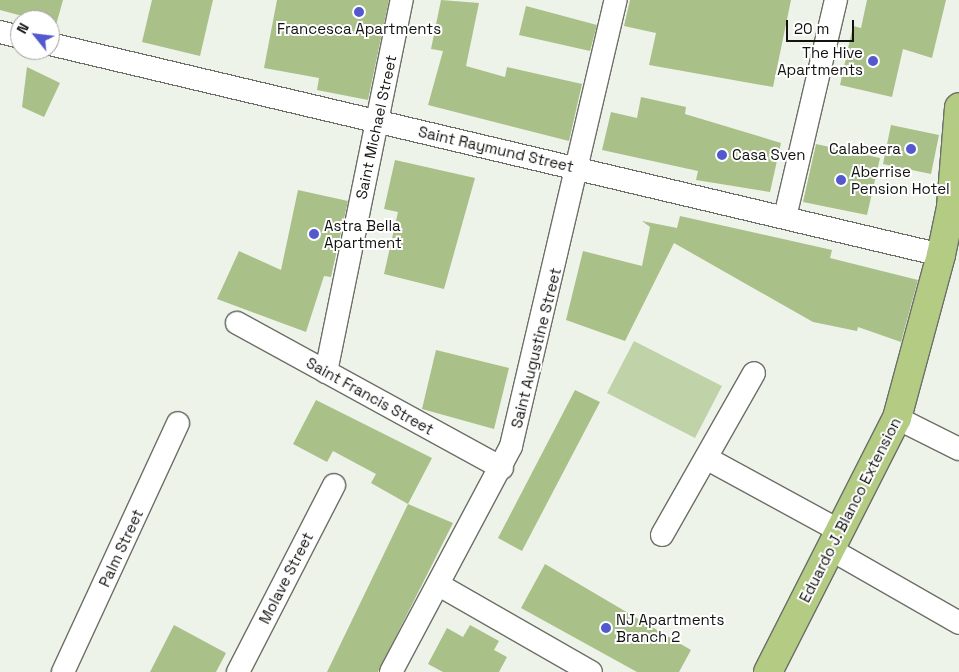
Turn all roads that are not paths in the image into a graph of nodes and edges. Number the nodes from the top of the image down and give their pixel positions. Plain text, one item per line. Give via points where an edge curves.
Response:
1 (402, 0) edge
2 (616, 0) edge
3 (836, 0) edge
4 (60, 46) edge
5 (959, 107) edge
6 (377, 122) junction
7 (578, 169) junction
8 (955, 210) edge
9 (785, 218) junction
10 (942, 255) junction
11 (237, 323) dead end
12 (326, 372) junction
13 (754, 372) dead end
14 (897, 418) junction
15 (178, 423) dead end
16 (959, 449) edge
17 (706, 458) junction
18 (502, 468) junction
19 (334, 485) dead end
20 (662, 535) dead end
21 (835, 540) junction
22 (439, 585) junction
23 (959, 623) edge
24 (63, 672) edge
25 (238, 672) edge
26 (391, 672) edge
27 (591, 672) edge
28 (768, 672) edge

1 - 6 street, Saint Michael Street
2 - 7 street, Saint Augustine Street
3 - 9 street
4 - 6 street, Saint Raymund Street
5 - 8 main road, Eduardo J. Blanco Extension
6 - 7 street, Saint Raymund Street
6 - 12 street, Saint Michael Street
7 - 9 street, Saint Raymund Street
7 - 18 street, Saint Augustine Street via 518,424
8 - 10 main road, Eduardo J. Blanco Extension
9 - 10 street, Saint Raymund Street
10 - 14 main road, Eduardo J. Blanco Extension
11 - 12 street, Saint Francis Street
12 - 18 street, Saint Francis Street
13 - 17 street
14 - 16 street
14 - 21 main road, Eduardo J. Blanco Extension
15 - 24 street, Palm Street
17 - 20 street
17 - 21 street
18 - 22 street, Saint Augustine Street
19 - 25 street, Molave Street
21 - 23 street
21 - 28 main road, Eduardo J. Blanco Extension
22 - 26 street, Saint Augustine Street
22 - 27 street

